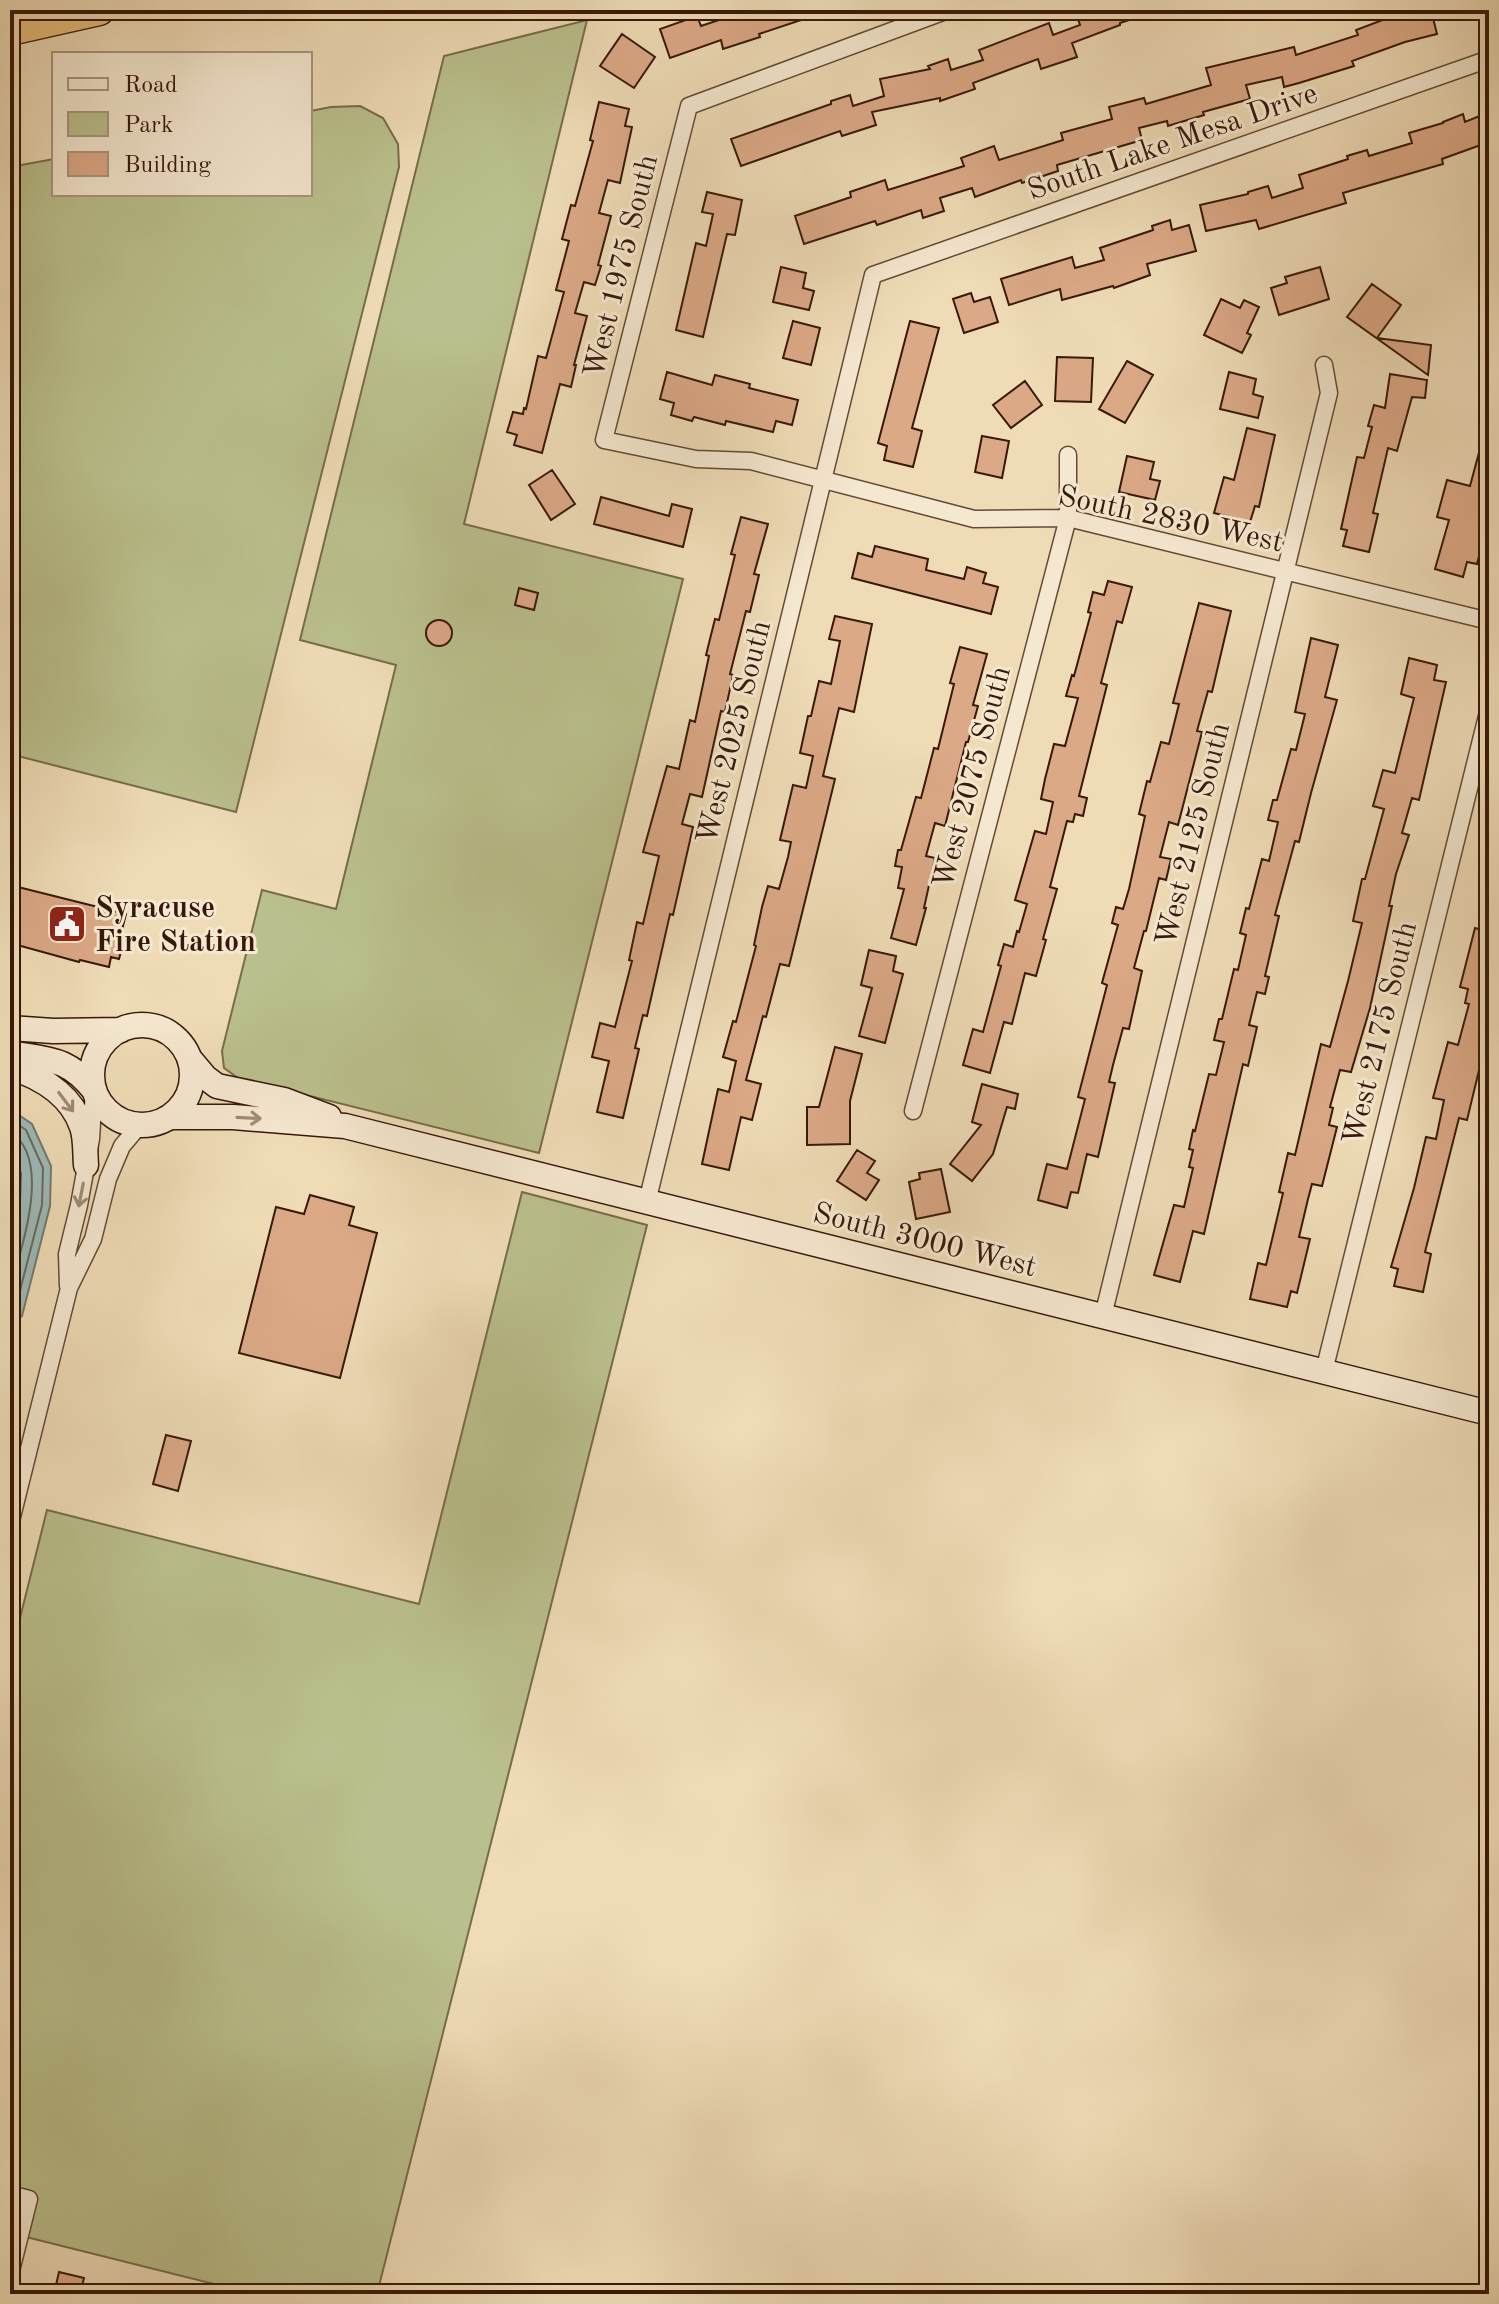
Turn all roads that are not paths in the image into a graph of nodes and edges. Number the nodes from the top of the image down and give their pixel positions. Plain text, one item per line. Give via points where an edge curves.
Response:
1 (99, 10) edge
2 (948, 10) edge
3 (10, 30) edge
4 (1489, 59) edge
5 (873, 275) joint
6 (1324, 365) dead end
7 (604, 440) joint
8 (1068, 455) dead end
9 (823, 480) junction
10 (1068, 518) junction
11 (1286, 571) junction
12 (1489, 621) edge
13 (1489, 708) edge
14 (10, 1028) edge
15 (121, 1030) junction
16 (10, 1053) edge
17 (189, 1058) junction
18 (10, 1067) edge
19 (94, 1090) junction
20 (913, 1111) dead end
21 (171, 1117) junction
22 (139, 1126) junction
23 (345, 1126) junction
24 (86, 1165) junction
25 (647, 1202) junction
26 (69, 1288) junction
27 (1103, 1316) junction
28 (1324, 1371) junction
29 (1489, 1413) edge
30 (10, 1525) edge
31 (10, 2194) edge
32 (10, 2275) edge

1 - 3 highway
2 - 7 street, West 1975 South via 689,106
4 - 5 street, South Lake Mesa Drive
5 - 9 street, West 2025 South
6 - 11 street, West 2125 South via 1329,393
7 - 9 street, South 2830 West via 696,459 751,461
8 - 10 street, West 2075 South
9 - 10 street, South 2830 West via 974,519
9 - 25 street, West 2025 South
10 - 11 street, South 2830 West
10 - 20 street, West 2075 South
11 - 12 street, South 2830 West
11 - 27 street, West 2125 South
13 - 28 street, West 2175 South
14 - 15 street
15 - 17 street via 137,1025 169,1032
15 - 19 street via 109,1037 94,1061
16 - 19 street via 52,1059 79,1072
17 - 21 street via 190,1090
17 - 23 street, South 3000 West via 217,1086 284,1100
18 -> 24 street via 53,1087 69,1103 82,1127
19 - 22 street via 111,1115
19 - 24 street
21 - 22 street
21 -> 23 street, South 3000 West
22 - 26 street via 122,1146 93,1239
23 - 25 street, South 3000 West
24 -> 26 street via 67,1254
25 - 27 street, South 3000 West
26 - 30 street
27 - 28 street, South 3000 West
28 - 29 street, South 3000 West
31 - 32 street via 29,2199

